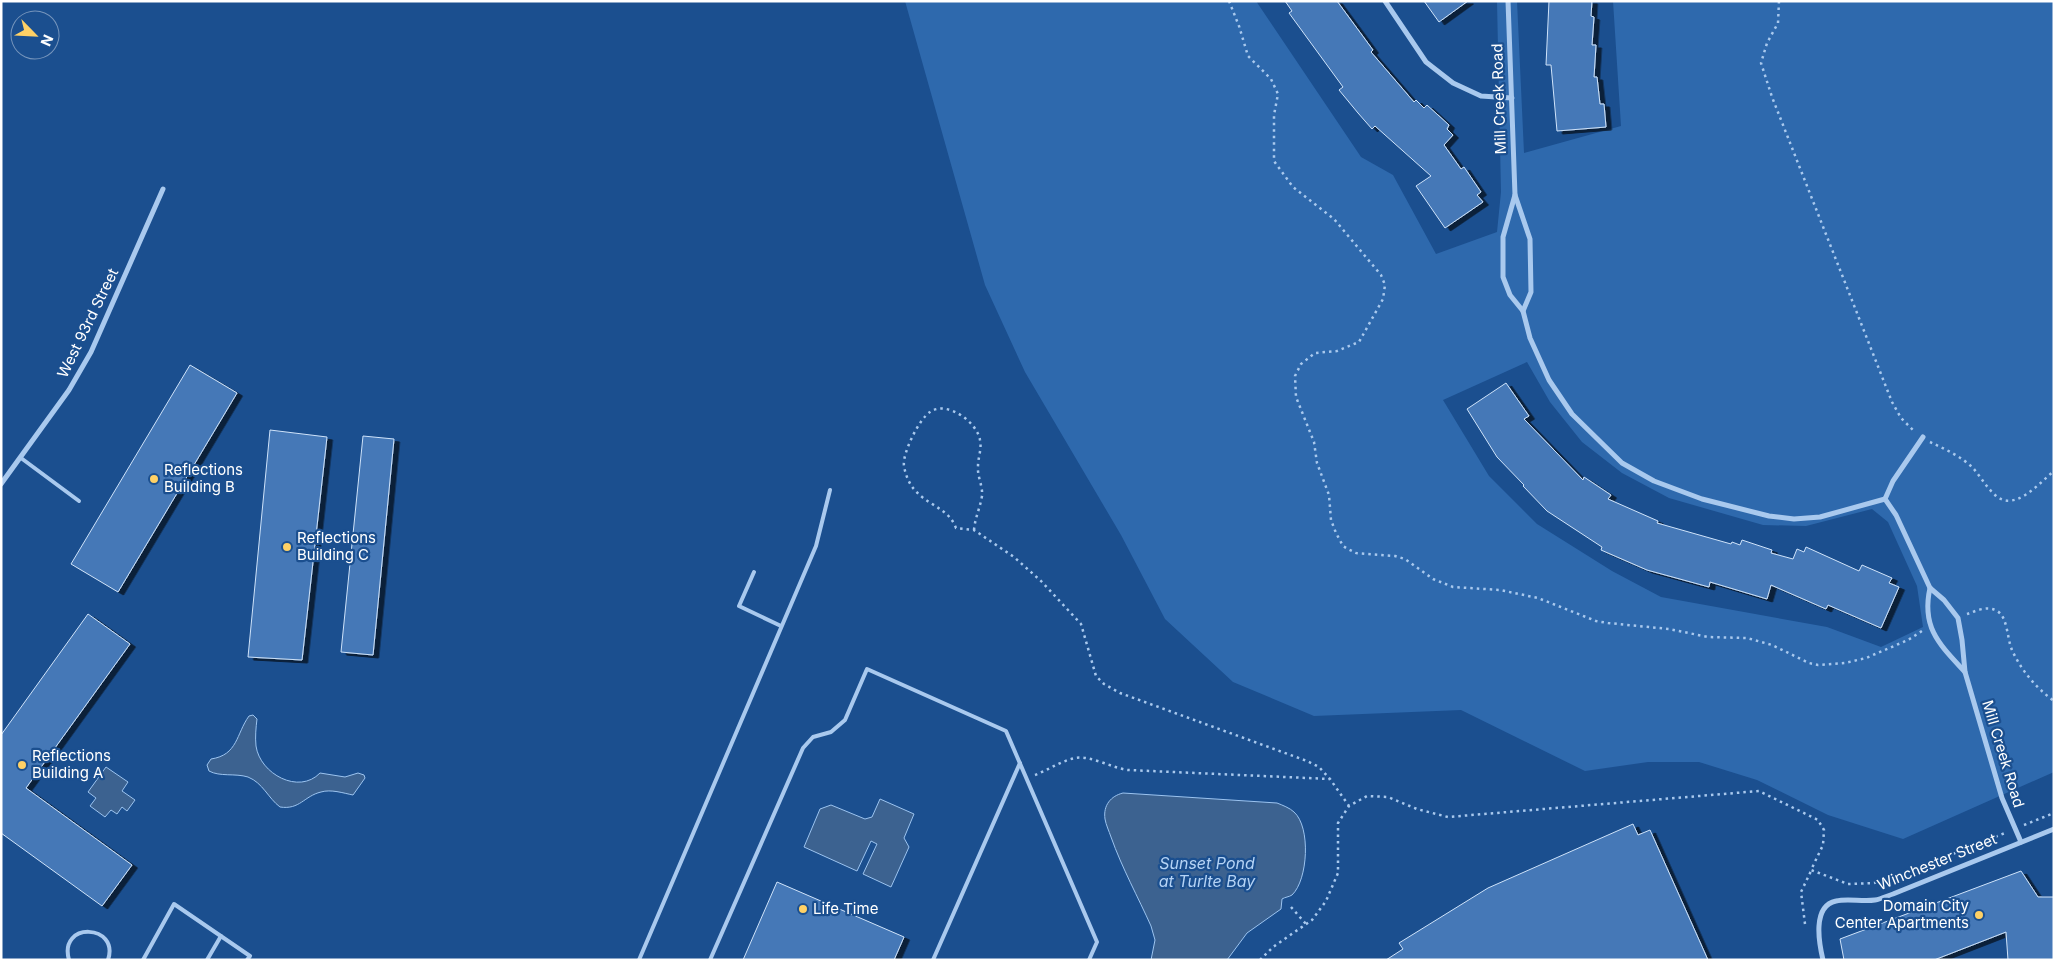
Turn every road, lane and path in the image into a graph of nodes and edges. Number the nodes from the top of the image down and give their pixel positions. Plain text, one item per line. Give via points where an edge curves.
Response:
1 (1229, 1) edge
2 (1385, 1) edge
3 (1508, 1) edge
4 (1779, 1) edge
5 (1512, 98) junction
6 (162, 189) dead end
7 (1515, 195) junction
8 (1523, 312) junction
9 (1922, 437) junction
10 (21, 458) junction
11 (2054, 470) edge
12 (1, 484) edge
13 (830, 490) dead end
14 (1885, 499) junction
15 (79, 501) dead end
16 (974, 530) junction
17 (754, 572) dead end
18 (1930, 588) junction
19 (1958, 618) junction
20 (782, 626) junction
21 (1930, 626) junction
22 (1965, 672) junction
23 (2054, 701) edge
24 (1020, 763) junction
25 (1026, 778) junction
26 (1330, 779) junction
27 (1349, 806) junction
28 (2054, 813) edge
29 (2015, 829) junction
30 (2054, 829) edge
31 (2021, 842) junction
32 (1811, 870) junction
33 (1291, 907) dead end
34 (1306, 924) junction
35 (1805, 924) dead end
36 (221, 936) junction
37 (108, 958) edge
38 (69, 960) edge
39 (114, 960) edge
40 (143, 960) edge
41 (208, 960) edge
42 (248, 960) edge
43 (639, 960) edge
44 (710, 960) edge
45 (933, 960) edge
46 (1089, 960) edge
47 (1260, 960) edge
48 (1823, 960) edge

1 - 21 path via 1248,56 1271,79 1278,94 1274,115 1274,160 1292,187 1340,225 1385,284 1383,299 1359,342 1336,351 1315,353 1301,364 1295,376 1296,397 1314,442 1331,520 1343,546 1356,553 1405,559 1433,579 1453,587 1500,590 1538,598 1602,622 1708,637 1747,638 1818,665 1866,658 1908,640
2 - 5 street via 1426,62 1453,83 1481,96
3 - 5 street, Mill Creek Road
4 - 9 path via 1778,23 1761,63 1772,97 1892,402 1909,428
5 - 7 street, Mill Creek Road
6 - 10 street, West 93rd Street via 91,352 69,390
7 - 8 street, Mill Creek Road via 1530,239 1530,292
7 - 8 street, Mill Creek Road via 1503,237 1503,276 1510,295
8 - 14 street, Mill Creek Road via 1530,338 1549,380 1572,414 1622,463 1654,482 1702,499 1794,519 1820,517
9 - 11 path via 1973,468 2000,500 2012,501 2026,495
9 - 14 street
10 - 12 street, West 93rd Street
10 - 15 lane
13 - 20 lane via 816,546
14 - 18 street, Mill Creek Road via 1896,515
16 - 16 path via 956,528 950,517 919,496 912,488 904,466 904,456 917,429 930,412 938,409 964,416 977,429 981,442 978,468 982,497
16 - 26 path via 1031,571 1081,624 1096,676 1111,689 1307,761 1319,767
17 - 20 lane via 739,606
18 - 19 street, Mill Creek Road
18 - 21 street, Mill Creek Road via 1927,600
19 - 22 street, Mill Creek Road
19 - 23 path via 1990,608 2003,616 2012,650 2028,677
20 - 43 lane
21 - 22 street, Mill Creek Road via 1939,645
22 - 29 street, Mill Creek Road via 2002,798
24 - 25 lane
24 - 44 lane via 1006,731 867,669 845,720 831,732 813,738 803,748
24 - 45 lane
25 - 26 path via 1075,758 1085,758 1128,770
25 - 46 lane via 1097,942
26 - 27 path
27 - 32 path via 1367,796 1388,797 1448,817 1759,791 1818,820 1824,830 1823,845
27 - 34 path via 1338,823 1338,873 1326,901
28 - 29 path
29 - 31 street, Mill Creek Road
29 - 32 path via 1874,883 1848,884
30 - 31 street, Winchester Street
31 - 48 street, Winchester Street via 1893,894 1874,900 1835,901 1827,905 1819,922
32 - 35 path via 1801,892
33 - 34 path
34 - 47 path via 1273,946
36 - 40 lane via 174,904
36 - 41 lane
36 - 42 lane via 250,956
37 - 38 lane via 107,943 103,937 84,931 68,944
37 - 39 lane

